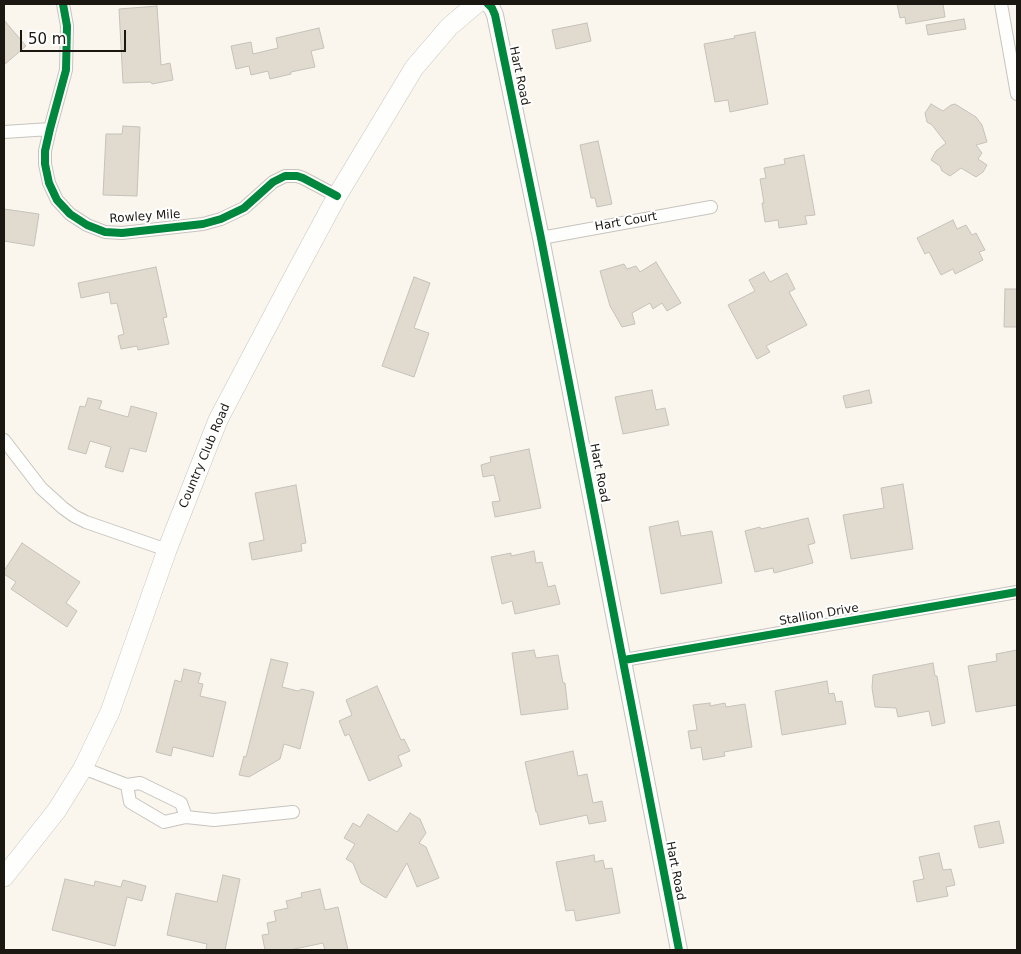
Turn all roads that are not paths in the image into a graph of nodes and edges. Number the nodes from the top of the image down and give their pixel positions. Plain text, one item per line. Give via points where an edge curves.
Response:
1 (63, 4) edge
2 (476, 4) edge
3 (488, 4) edge
4 (1001, 4) edge
5 (1017, 94) edge
6 (50, 129) junction
7 (4, 132) edge
8 (338, 196) junction
9 (711, 207) dead end
10 (541, 238) junction
11 (4, 440) edge
12 (167, 550) junction
13 (1017, 592) edge
14 (624, 660) junction
15 (83, 768) junction
16 (127, 785) junction
17 (293, 812) dead end
18 (186, 817) junction
19 (4, 877) edge
20 (679, 950) edge

1 - 6 street, Rowley Mile via 67,26 66,70
2 - 8 main road, Country Club Road via 449,27 414,68
3 - 10 street, Hart Road via 496,15
4 - 5 street
6 - 7 street
6 - 8 street, Rowley Mile via 45,164 57,200 86,225 105,232 203,224 221,219 244,208 273,182 285,176 303,178
8 - 12 main road, Country Club Road via 218,420
9 - 10 street, Hart Court
10 - 14 street, Hart Road
11 - 12 street via 41,488 74,516
12 - 15 main road, Country Club Road via 110,712
13 - 14 street, Stallion Drive
14 - 20 street, Hart Road
15 - 16 street
15 - 19 main road, Country Club Road via 57,810
16 - 18 street via 140,783 181,803
16 - 18 street via 130,802 164,822
17 - 18 street via 214,820

